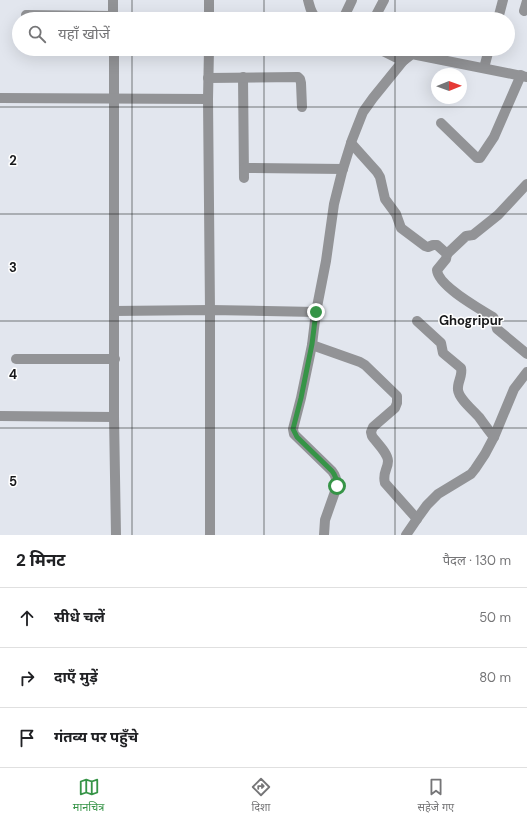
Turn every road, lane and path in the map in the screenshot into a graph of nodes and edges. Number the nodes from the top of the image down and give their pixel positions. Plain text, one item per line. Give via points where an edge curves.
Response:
1 (113, 0) edge
2 (209, 0) edge
3 (308, 0) edge
4 (352, 0) edge
5 (384, 0) edge
6 (503, 0) edge
7 (527, 1) edge
8 (524, 11) dead end
9 (113, 12) edge
10 (209, 12) edge
11 (312, 12) edge
12 (346, 12) edge
13 (378, 12) edge
14 (500, 12) edge
15 (114, 56) edge
16 (209, 56) edge
17 (393, 56) edge
18 (408, 56) edge
19 (424, 56) edge
20 (487, 56) edge
21 (403, 61) junction
22 (484, 68) junction
23 (524, 76) edge
24 (243, 77) junction
25 (208, 78) junction
26 (0, 98) edge
27 (114, 98) junction
28 (208, 99) junction
29 (302, 107) dead end
30 (441, 123) dead end
31 (351, 143) junction
32 (343, 169) junction
33 (527, 184) edge
34 (447, 254) junction
35 (210, 310) junction
36 (114, 311) junction
37 (316, 312) junction
38 (417, 321) dead end
39 (312, 344) junction
40 (527, 354) edge
41 (16, 359) dead end
42 (115, 359) junction
43 (527, 372) edge
44 (0, 416) edge
45 (114, 417) junction
46 (494, 437) junction
47 (417, 519) junction
48 (116, 535) edge
49 (210, 535) edge
50 (324, 535) edge
51 (406, 535) edge

1 - 9 street
2 - 10 street
3 - 11 street
4 - 12 street
5 - 13 street
6 - 14 street
7 - 8 street
15 - 27 street
16 - 25 street
17 - 21 street
18 - 21 street
19 - 22 street
20 - 22 street
21 - 31 street via 363,112
22 - 23 street
23 - 30 street via 494,137 480,158
24 - 25 street
24 - 29 street via 298,77 301,83
24 - 32 street via 244,173
25 - 28 street
26 - 27 street
27 - 28 street
27 - 36 street
28 - 35 street
31 - 32 street
31 - 34 street via 380,177 385,199 396,214 401,228 425,246 437,245
32 - 37 street via 334,204
33 - 34 street via 498,215 473,234 466,236
34 - 40 street via 437,270 438,275 460,297 493,317 497,329
35 - 36 street
35 - 37 street
35 - 49 street
36 - 42 street
37 - 39 street
38 - 46 street via 441,343 443,353 461,368 458,385 460,397
39 - 47 street via 365,365 396,396 395,408 373,427 371,432 387,456 385,483
39 - 50 street via 293,429 297,437 336,476 337,486 325,520
41 - 42 street
42 - 45 street
43 - 46 street via 514,389
44 - 45 street
45 - 48 street
46 - 47 street via 486,454 471,474 438,494
47 - 51 street

